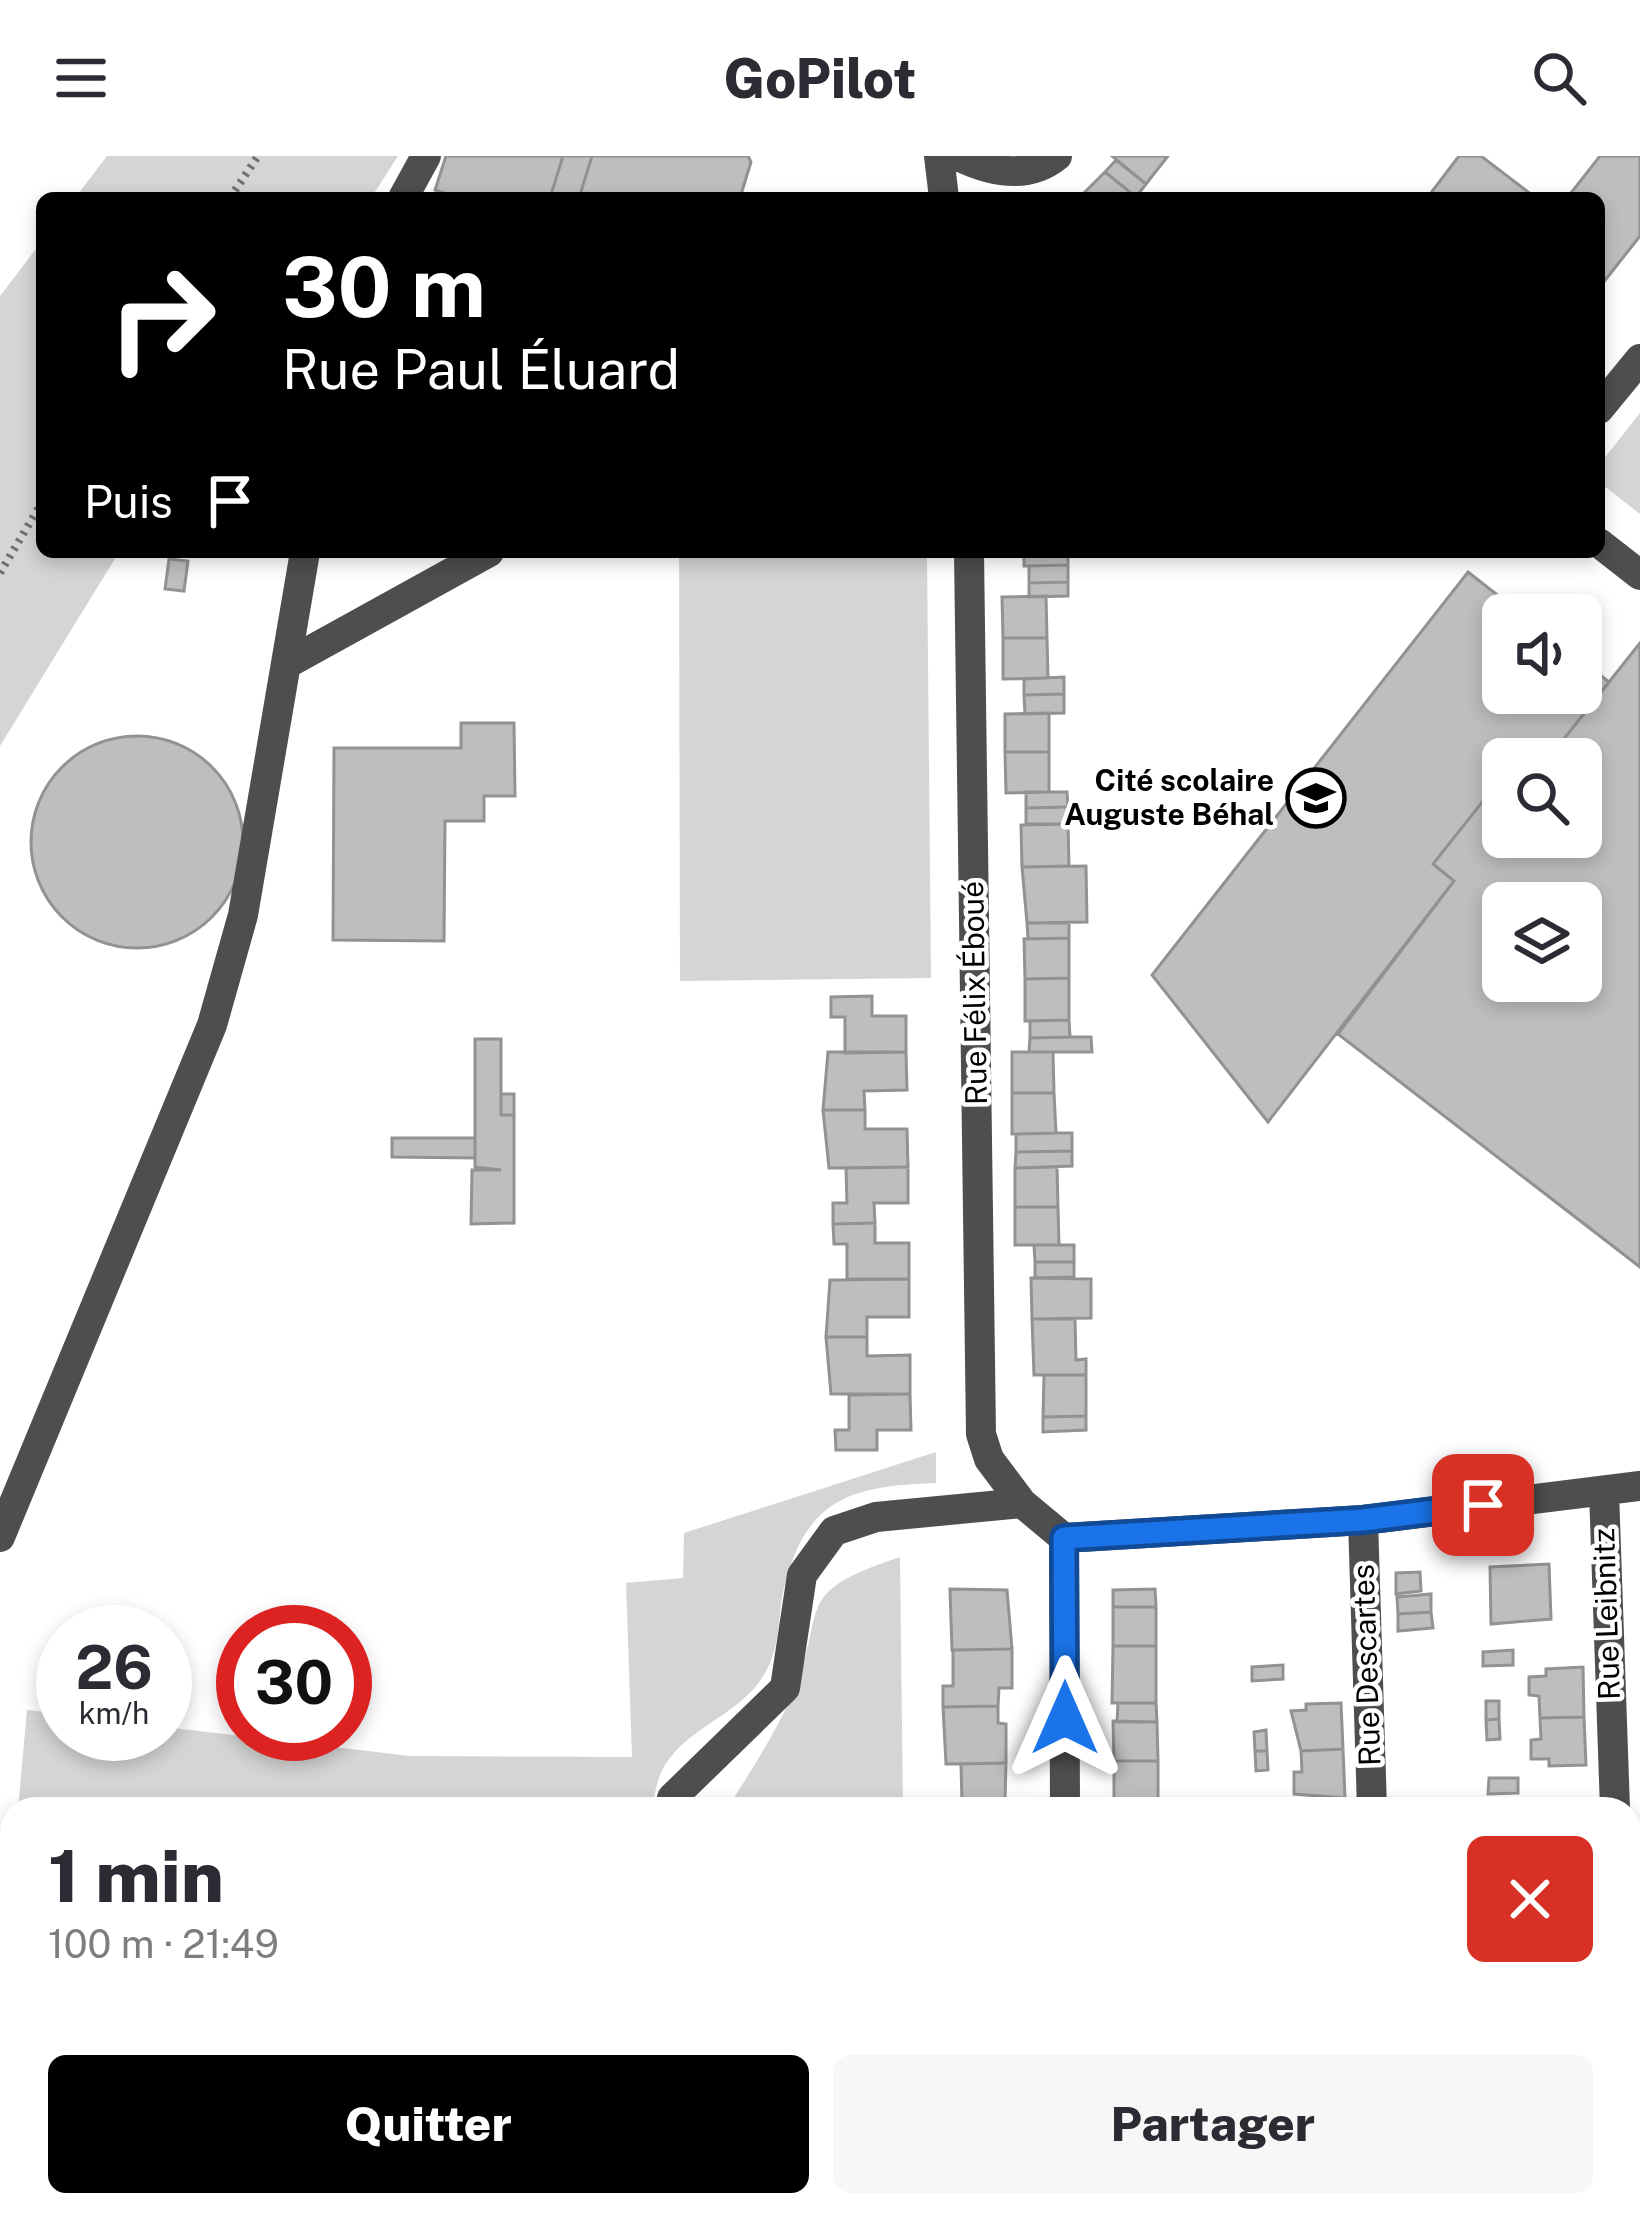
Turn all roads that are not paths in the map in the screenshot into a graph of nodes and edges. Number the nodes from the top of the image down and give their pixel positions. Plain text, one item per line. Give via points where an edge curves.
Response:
1 (426, 156) edge
2 (939, 156) edge
3 (958, 156) edge
4 (1057, 156) edge
5 (406, 192) edge
6 (943, 192) edge
7 (1640, 359) edge
8 (1605, 402) edge
9 (1605, 548) edge
10 (303, 558) edge
11 (478, 558) edge
12 (969, 558) edge
13 (1640, 575) edge
14 (288, 663) junction
15 (1640, 1486) edge
16 (1604, 1491) junction
17 (1022, 1503) junction
18 (1363, 1520) junction
19 (0, 1537) edge
20 (1064, 1538) junction
21 (673, 1797) edge
22 (1065, 1797) edge
23 (1372, 1797) edge
24 (1618, 1797) edge

1 - 5 street
2 - 6 street
3 - 4 street via 1023,172
7 - 8 street
9 - 13 street
10 - 14 street
11 - 14 street
12 - 17 street, Rue Félix Éboué via 981,1434 988,1459
14 - 19 street via 243,915 212,1025
15 - 16 street
16 - 18 street
16 - 24 street, Rue Leibnitz
17 - 20 street
17 - 21 street via 876,1517 834,1531 802,1575 785,1688
18 - 20 street
18 - 23 street, Rue Descartes
20 - 22 street

